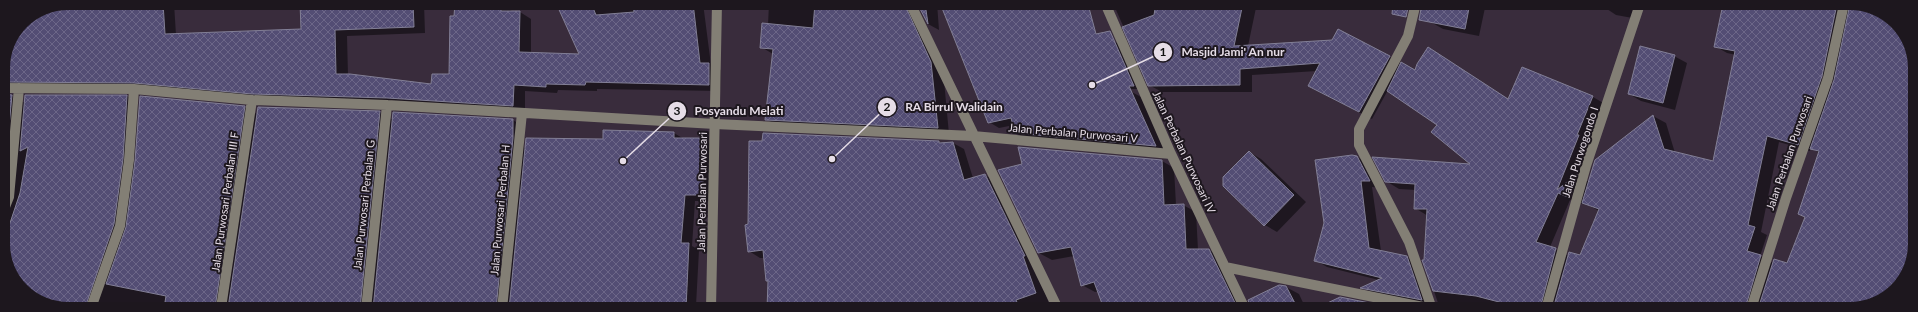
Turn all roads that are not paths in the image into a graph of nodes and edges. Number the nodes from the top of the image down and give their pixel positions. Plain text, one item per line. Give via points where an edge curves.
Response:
1 (717, 10) edge
2 (913, 10) edge
3 (1108, 10) edge
4 (1414, 10) edge
5 (1638, 10) edge
6 (1843, 10) edge
7 (10, 88) edge
8 (19, 88) junction
9 (134, 89) junction
10 (252, 100) junction
11 (386, 105) junction
12 (522, 113) junction
13 (715, 124) junction
14 (973, 136) junction
15 (1171, 154) junction
16 (10, 185) edge
17 (1225, 267) junction
18 (92, 302) edge
19 (222, 302) edge
20 (367, 302) edge
21 (503, 302) edge
22 (712, 302) edge
23 (1055, 302) edge
24 (1242, 302) edge
25 (1398, 302) edge
26 (1430, 302) edge
27 (1548, 302) edge
28 (1753, 302) edge

1 - 13 street, Jalan Perbalan Purwosari
2 - 14 street
3 - 15 street, Jalan Perbalan Purwosari IV
4 - 26 street via 1408,36 1359,129 1359,145 1409,242
5 - 27 street, Jalan Purwogondo I via 1586,166
6 - 28 street, Jalan Perbalan Purwosari via 1828,78
7 - 8 street, Jalan Perbalan Purwosari V
8 - 9 street, Jalan Perbalan Purwosari V
8 - 16 street
9 - 10 street, Jalan Perbalan Purwosari V
9 - 18 street via 129,160 120,226
10 - 11 street, Jalan Perbalan Purwosari V
10 - 19 street, Jalan Purwosari Perbalan III F
11 - 12 street, Jalan Perbalan Purwosari V
11 - 20 street, Jalan Purwosari Perbalan G
12 - 13 street, Jalan Perbalan Purwosari V
12 - 21 street, Jalan Purwosari Perbalan H
13 - 14 street, Jalan Perbalan Purwosari V
13 - 22 street, Jalan Perbalan Purwosari
14 - 15 street, Jalan Perbalan Purwosari V
14 - 23 street
15 - 17 street, Jalan Perbalan Purwosari IV
17 - 24 street, Jalan Perbalan Purwosari IV
17 - 25 street

